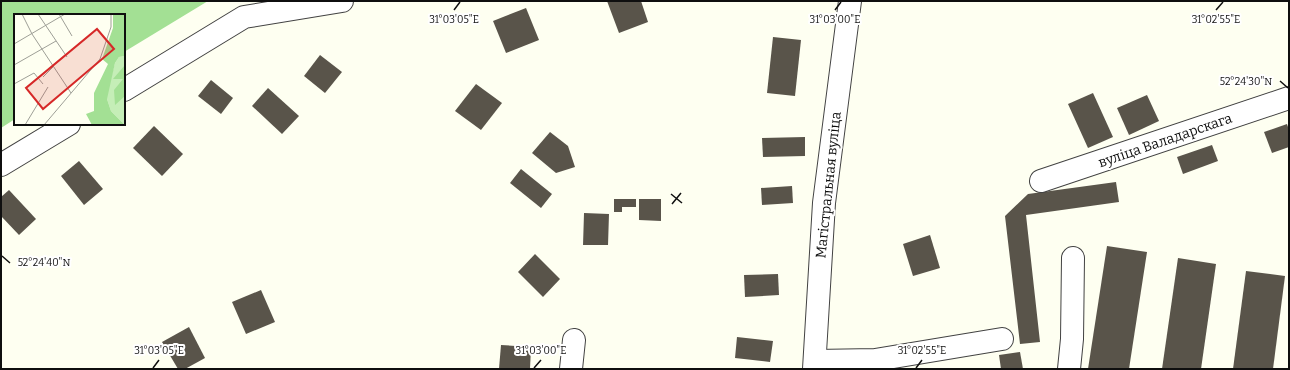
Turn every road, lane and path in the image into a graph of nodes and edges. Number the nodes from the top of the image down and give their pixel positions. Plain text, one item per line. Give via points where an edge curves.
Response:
1 (342, 1) edge
2 (850, 1) edge
3 (125, 89) edge
4 (1289, 98) edge
5 (66, 125) edge
6 (1, 165) edge
7 (1041, 181) dead end
8 (1073, 258) dead end
9 (1002, 339) dead end
10 (574, 340) dead end
11 (815, 365) edge
12 (571, 369) edge
13 (1069, 369) edge

1 - 3 street via 244,17
2 - 11 street, Магістральная вуліца via 824,203
4 - 7 street, вуліца Валадарскага
5 - 6 street
8 - 13 street
9 - 11 street via 875,360
10 - 12 street

